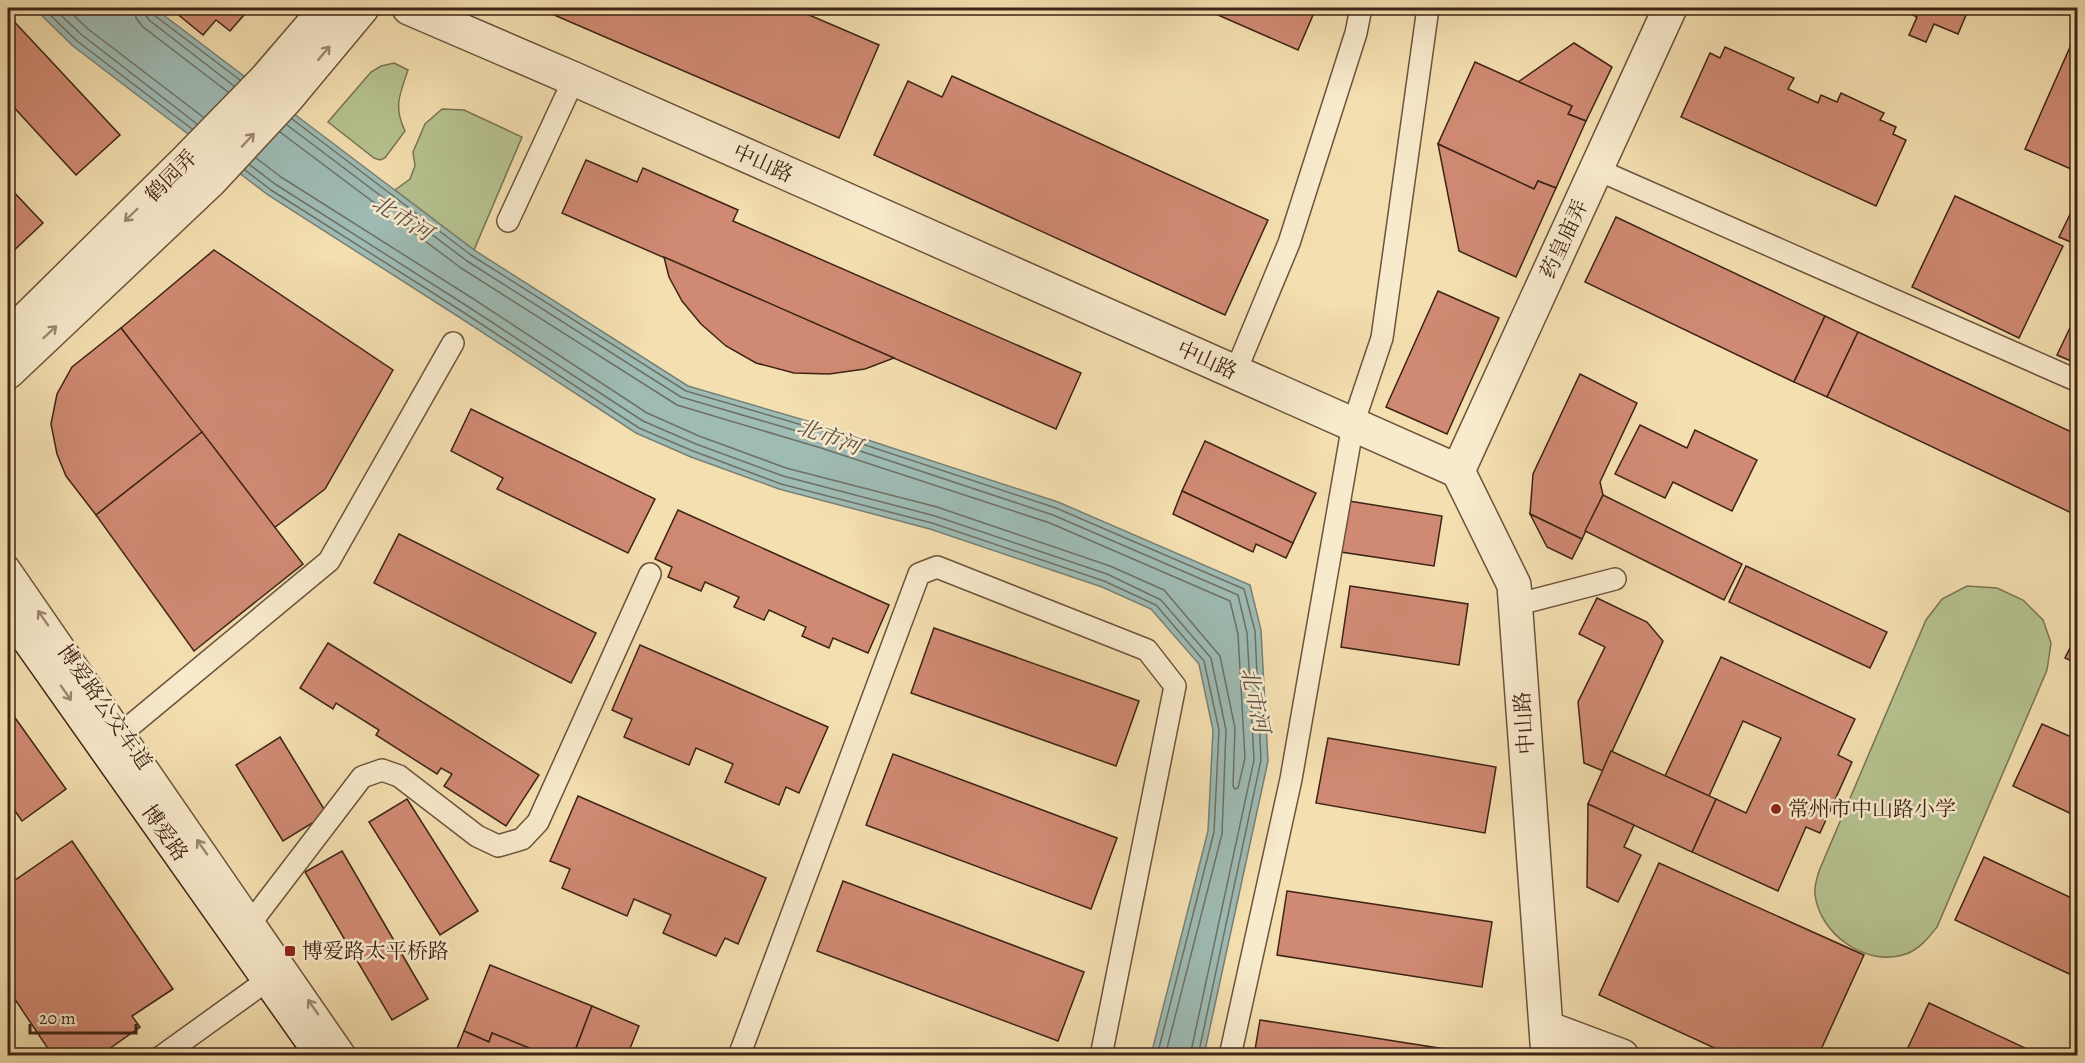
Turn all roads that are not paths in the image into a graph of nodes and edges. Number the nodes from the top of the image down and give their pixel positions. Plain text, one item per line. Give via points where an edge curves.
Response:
1 (327, 8) edge
2 (362, 8) edge
3 (409, 8) edge
4 (1360, 8) edge
5 (1428, 8) edge
6 (1670, 8) edge
7 (574, 79) junction
8 (276, 88) junction
9 (1596, 169) junction
10 (199, 170) junction
11 (508, 221) dead end
12 (8, 336) edge
13 (453, 343) dead end
14 (8, 372) edge
15 (1235, 373) junction
16 (2078, 381) edge
17 (1353, 424) junction
18 (1458, 471) junction
19 (8, 566) edge
20 (650, 574) dead end
21 (1615, 579) dead end
22 (1515, 604) junction
23 (8, 610) edge
24 (113, 739) junction
25 (246, 930) junction
26 (269, 979) junction
27 (1548, 1042) edge
28 (162, 1056) edge
29 (322, 1056) edge
30 (346, 1056) edge
31 (740, 1056) edge
32 (1101, 1056) edge
33 (1230, 1056) edge
34 (1622, 1056) edge

1 - 8 street, 鹤园弄
8 -> 2 street, 鹤园弄
3 - 7 street, 中山路
4 - 15 lane via 1356,33 1289,243
5 - 17 lane via 1382,338
6 - 9 street, 药皇庙弄
7 - 11 lane
7 - 15 street, 中山路
8 - 10 street, 鹤园弄
9 - 16 lane
9 - 18 street, 药皇庙弄
10 -> 12 street, 鹤园弄
14 -> 10 street, 鹤园弄
13 - 24 lane via 328,561
15 - 17 street, 中山路
17 - 18 street, 中山路
17 - 33 lane via 1291,779
18 - 22 street, 中山路 via 1514,585
24 -> 19 lane, 博爱路公交车道
20 - 25 lane via 538,822 522,839 498,846 477,836 399,776 382,770 362,777
21 - 22 lane
22 - 27 street, 中山路
23 -> 24 street, 博爱路
24 - 25 street, 博爱路
25 - 26 street, 博爱路
30 -> 25 lane
26 - 28 lane
26 - 29 street, 博爱路
27 - 34 street
31 - 32 lane via 919,574 937,567 1147,650 1175,686

